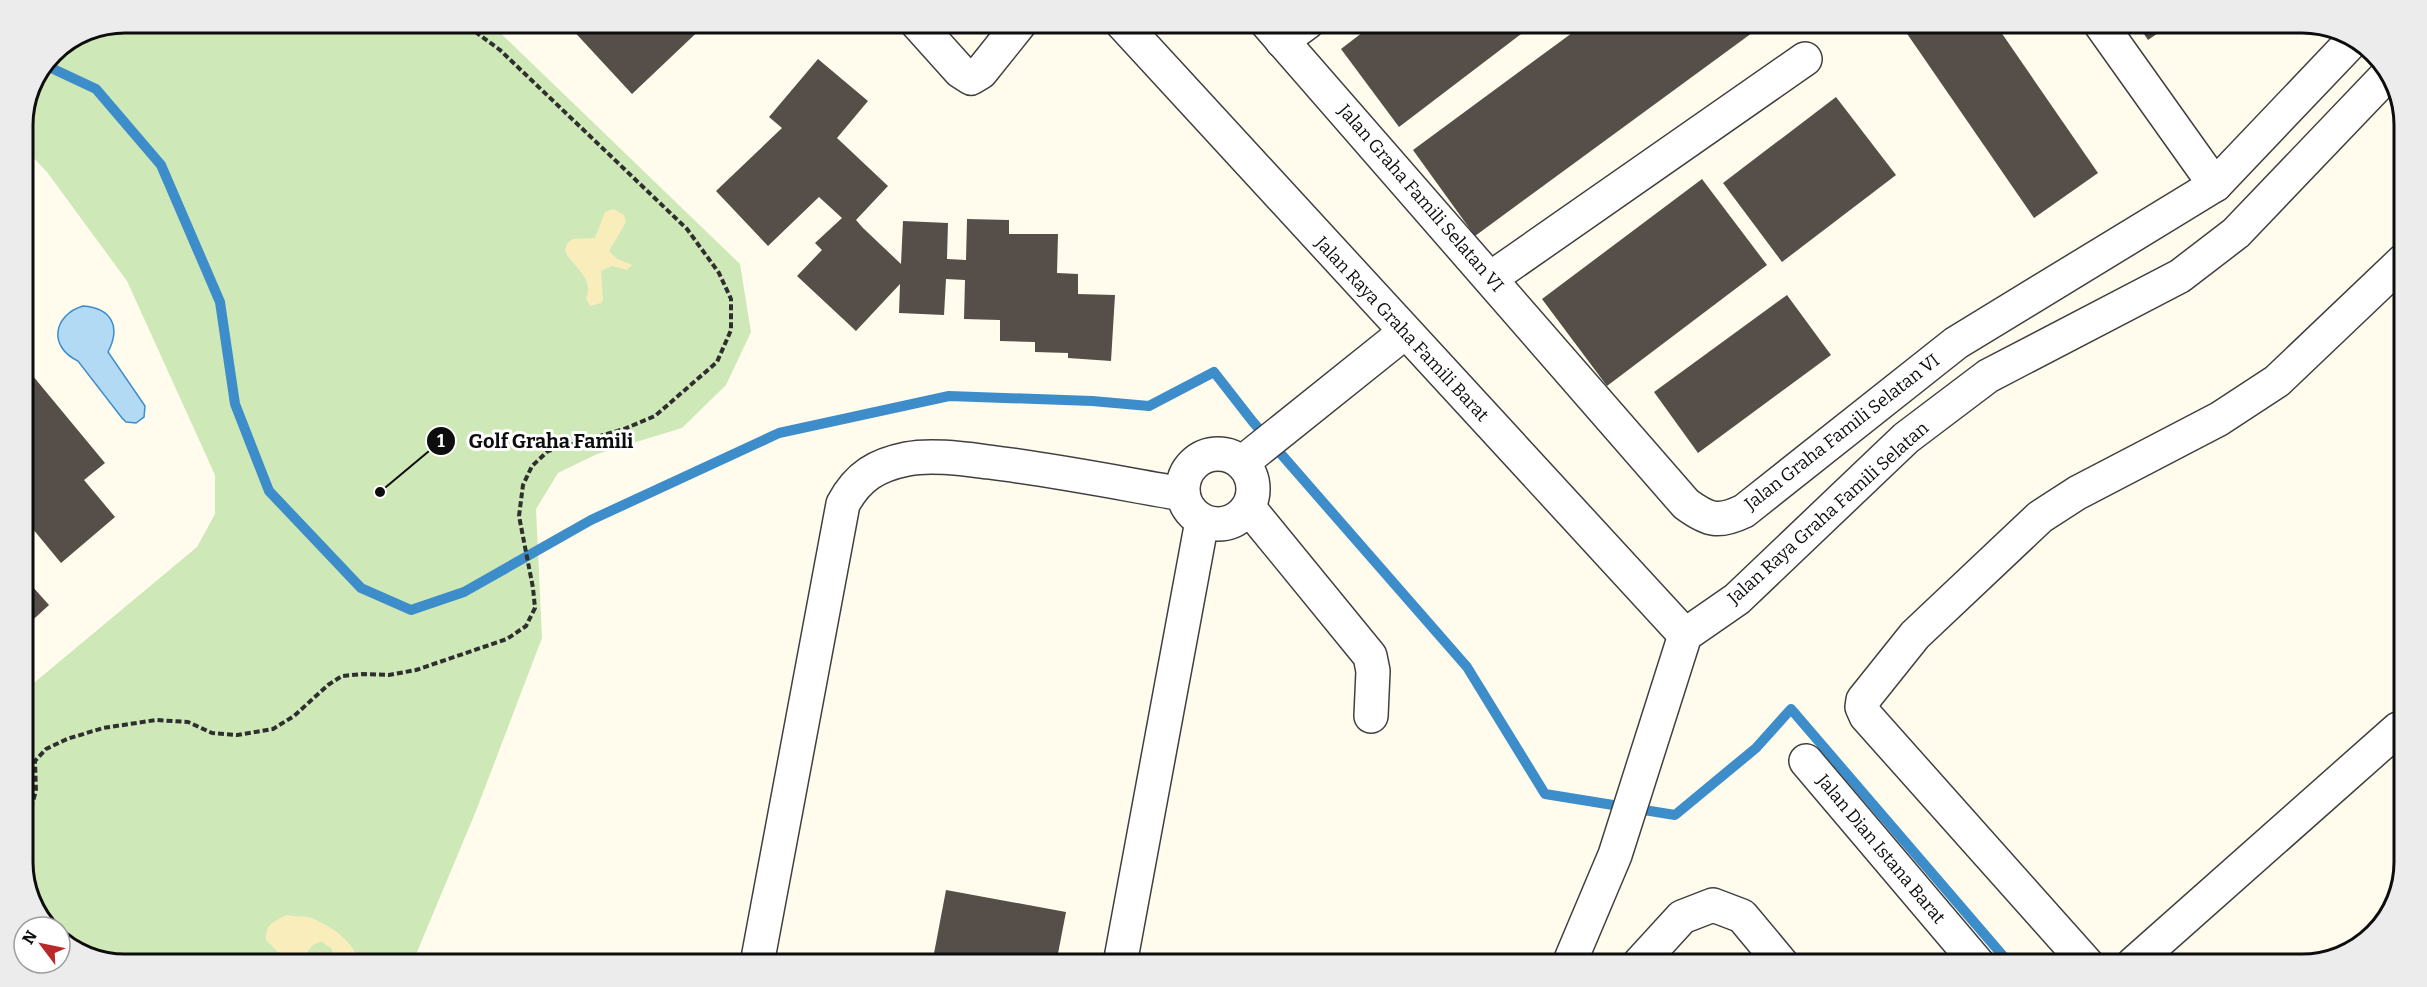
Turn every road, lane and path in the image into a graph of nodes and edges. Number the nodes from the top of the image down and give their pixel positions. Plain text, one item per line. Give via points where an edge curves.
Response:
1 (477, 33) edge
2 (926, 33) edge
3 (1012, 33) edge
4 (1131, 33) edge
5 (1289, 33) edge
6 (2107, 33) edge
7 (2348, 45) edge
8 (1805, 59) dead end
9 (2382, 80) edge
10 (2215, 185) junction
11 (2394, 270) edge
12 (1491, 278) junction
13 (1404, 333) junction
14 (1247, 458) junction
15 (1183, 494) junction
16 (1249, 508) junction
17 (1202, 521) junction
18 (1685, 635) junction
19 (1371, 717) dead end
20 (2394, 733) edge
21 (1806, 761) dead end
22 (33, 801) edge
23 (759, 954) edge
24 (1122, 954) edge
25 (1573, 954) edge
26 (1648, 954) edge
27 (1774, 954) edge
28 (1970, 954) edge
29 (2078, 954) edge
30 (2144, 954) edge

1 - 22 path via 500,50 687,229 719,273 730,299 731,330 717,362 655,416 548,451 532,466 523,485 519,516 535,608 526,626 507,639 416,670 342,676 273,729 237,735 212,734 188,722 156,720 103,728 67,739 46,749 35,761
2 - 3 street via 971,78 981,72
4 - 13 street, Jalan Raya Graha Famili Barat
5 - 12 street, Jalan Graha Famili Selatan VI
6 - 10 street
7 - 10 street, Jalan Graha Famili Selatan VI
8 - 12 street
9 - 18 street, Jalan Raya Graha Famili Selatan via 2236,232 2180,276 1988,376 1906,438 1737,599
10 - 12 street, Jalan Graha Famili Selatan VI via 1956,342 1744,510 1727,519 1699,513 1686,504
11 - 29 street via 2277,381 2219,419 2077,493 2040,517 1915,634 1863,700 1866,716
13 - 14 street
13 - 18 street, Jalan Raya Graha Famili Barat
14 - 15 street via 1210,454 1194,462 1185,477
14 - 16 street via 1254,492
15 - 17 street via 1189,510
15 - 23 street via 957,458 908,459 863,476 853,485 843,504
16 - 17 street via 1237,520 1220,525
16 - 19 street via 1370,656
17 - 24 street
18 - 25 street via 1616,855
20 - 30 street
21 - 28 street, Jalan Dian Istana Barat
26 - 27 street via 1682,917 1713,905 1742,916

